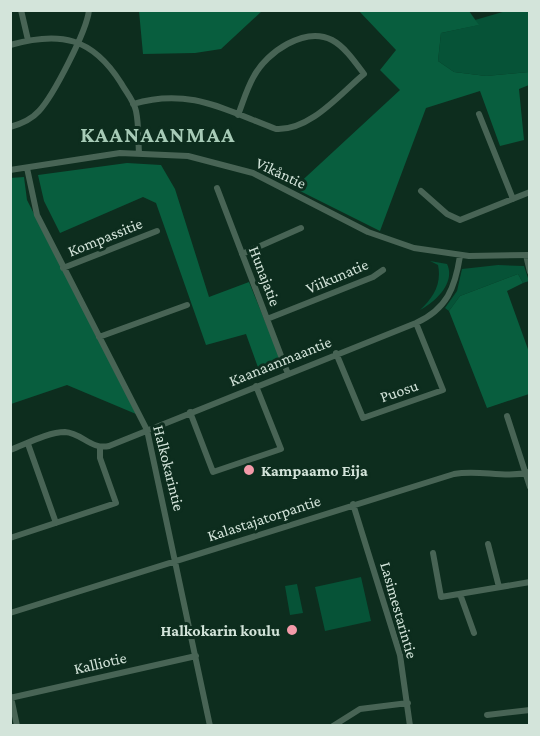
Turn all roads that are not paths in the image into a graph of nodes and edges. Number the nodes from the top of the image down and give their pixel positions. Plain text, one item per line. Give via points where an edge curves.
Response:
1 (21, 10) edge
2 (89, 10) edge
3 (28, 40) junction
4 (77, 43) junction
5 (10, 45) edge
6 (133, 104) junction
7 (480, 114) dead end
8 (238, 115) junction
9 (10, 127) edge
10 (139, 153) junction
11 (27, 168) junction
12 (10, 170) edge
13 (217, 188) dead end
14 (421, 191) dead end
15 (530, 192) edge
16 (513, 199) junction
17 (301, 228) dead end
18 (157, 231) dead end
19 (242, 254) junction
20 (528, 255) edge
21 (460, 256) junction
22 (63, 268) junction
23 (383, 270) dead end
24 (530, 272) edge
25 (187, 305) dead end
26 (267, 319) junction
27 (416, 323) junction
28 (99, 337) junction
29 (336, 353) junction
30 (288, 374) junction
31 (256, 386) junction
32 (190, 412) junction
33 (507, 416) dead end
34 (147, 430) junction
35 (28, 444) junction
36 (100, 448) junction
37 (10, 450) edge
38 (527, 473) edge
39 (530, 487) edge
40 (353, 504) junction
41 (56, 523) junction
42 (10, 538) edge
43 (488, 544) dead end
44 (433, 553) dead end
45 (176, 562) junction
46 (530, 582) edge
47 (499, 587) junction
48 (460, 594) junction
49 (10, 613) edge
50 (474, 633) dead end
51 (196, 656) junction
52 (11, 697) edge
53 (408, 703) junction
54 (530, 710) edge
55 (487, 715) dead end
56 (17, 726) edge
57 (210, 726) edge
58 (333, 726) edge
59 (410, 726) edge

1 - 3 street
2 - 4 street
3 - 4 street via 50,36
3 - 5 street
4 - 6 street via 106,62
4 - 9 street via 39,112
6 - 8 street via 180,96
6 - 10 street
7 - 16 street
8 - 8 street via 276,129 298,127 364,74 332,40 317,35 301,37 257,71
10 - 11 street, Vikåntie
10 - 21 street, Vikåntie via 188,156 234,167 267,179 382,238
11 - 12 street, Vikåntie
11 - 22 street, Halkokarintie via 34,206
13 - 19 street, Hunajatie
14 - 16 street via 460,220
15 - 16 street
17 - 19 street
18 - 22 street, Kompassitie
19 - 26 street, Hunajatie
20 - 21 street
20 - 24 street
21 - 27 street, Kaanaanmaantie via 450,296 437,312
22 - 28 street, Halkokarintie
23 - 26 street, Viikunatie via 372,278
25 - 28 street
26 - 30 street, Hunajatie
27 - 29 street, Kaanaanmaantie
27 - 29 street, Puosu via 443,390 363,418
28 - 34 street, Halkokarintie
29 - 30 street, Kaanaanmaantie
30 - 31 street, Kaanaanmaantie
31 - 32 street, Kaanaanmaantie
31 - 32 street via 281,449 213,472
32 - 34 street, Kaanaanmaantie
33 - 38 street
34 - 36 street, Kaanaanmaantie
34 - 45 street, Halkokarintie
35 - 36 street via 66,432
35 - 37 street
35 - 41 street
36 - 41 street via 116,503
38 - 39 street
38 - 40 street, Kalastajatorpantie via 454,474
40 - 45 street, Kalastajatorpantie
40 - 53 street, Lasimestarintie via 400,655
41 - 42 street
43 - 47 street
44 - 48 street via 441,597
45 - 49 street, Kalastajatorpantie
45 - 51 street, Halkokarintie
46 - 47 street
47 - 48 street
48 - 50 street
51 - 52 street, Kalliotie
51 - 57 street, Halkokarintie
52 - 56 street
53 - 58 street via 360,709
53 - 59 street, Lasimestarintie
54 - 55 street

